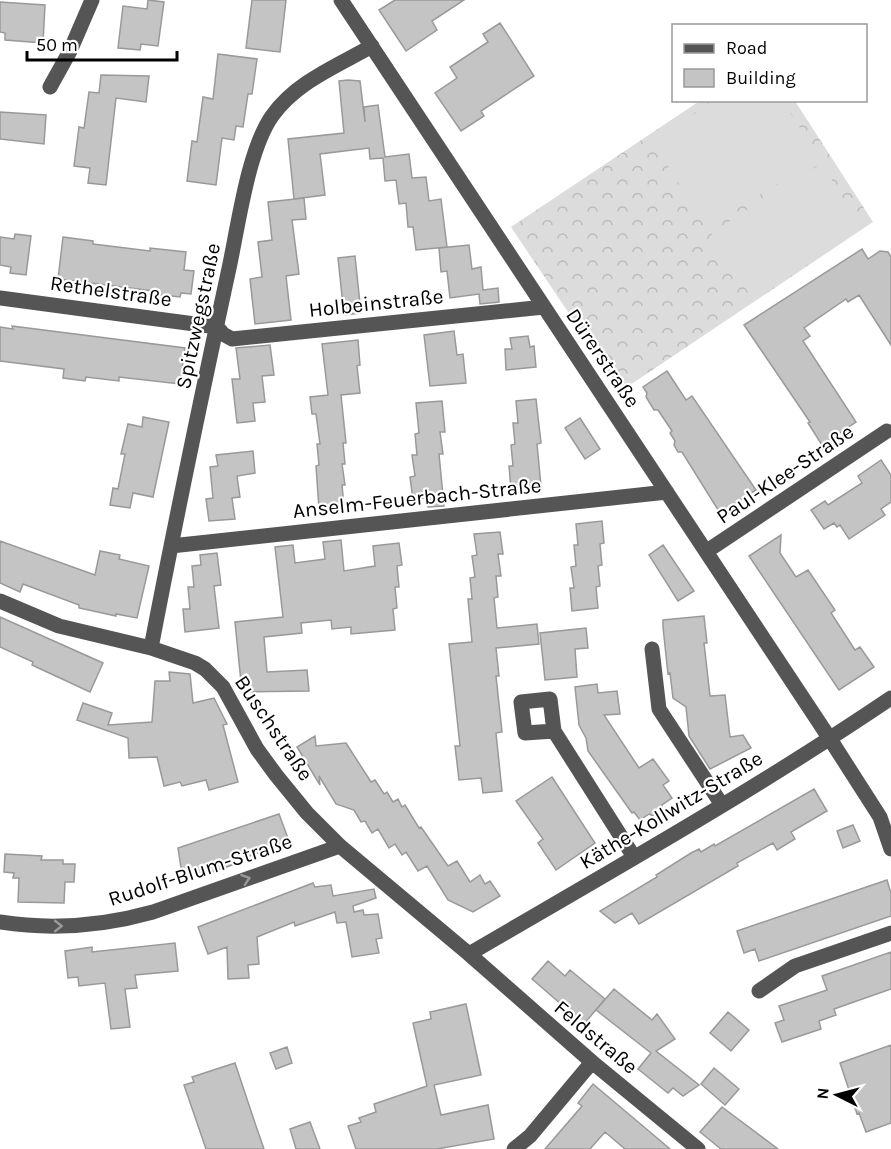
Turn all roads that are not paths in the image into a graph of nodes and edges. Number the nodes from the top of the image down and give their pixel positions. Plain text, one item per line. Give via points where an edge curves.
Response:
1 (92, 0) edge
2 (341, 0) edge
3 (372, 46) junction
4 (50, 87) dead end
5 (0, 298) edge
6 (544, 307) junction
7 (217, 327) junction
8 (887, 432) dead end
9 (667, 492) junction
10 (171, 546) junction
11 (707, 551) junction
12 (0, 601) edge
13 (151, 648) junction
14 (651, 649) dead end
15 (891, 698) edge
16 (554, 731) dead end
17 (830, 739) junction
18 (723, 805) junction
19 (340, 846) junction
20 (891, 849) edge
21 (634, 857) junction
22 (0, 922) edge
23 (891, 933) edge
24 (469, 954) junction
25 (759, 991) dead end
26 (592, 1062) junction
27 (514, 1149) edge
28 (698, 1149) edge

1 - 4 street
2 - 3 street, Dürerstraße
3 - 6 street, Dürerstraße
3 - 7 street, Spitzwegstraße via 307,82 264,130 250,173
5 - 7 street, Rethelstraße
6 - 7 street, Holbeinstraße via 232,339
6 - 9 street, Dürerstraße
7 - 10 street, Spitzwegstraße
8 - 11 street, Paul-Klee-Straße
9 - 10 street, Anselm-Feuerbach-Straße
9 - 11 street, Dürerstraße
10 - 13 street, Spitzwegstraße
11 - 17 street, Dürerstraße
12 - 13 street, Buschstraße via 59,626
13 - 19 street, Buschstraße via 195,663 212,675 276,775
14 - 18 street via 659,709
15 - 17 street, Käthe-Kollwitz-Straße
16 - 21 street
17 - 18 street, Käthe-Kollwitz-Straße
17 - 20 street, Dürerstraße via 880,817
18 - 21 street, Käthe-Kollwitz-Straße
22 -> 19 street, Rudolf-Blum-Straße via 74,926 129,918
19 - 24 street, Buschstraße
21 - 24 street, Käthe-Kollwitz-Straße
23 - 25 street via 795,966
24 - 26 street, Feldstraße
26 - 27 street via 530,1136
26 - 28 street, Feldstraße

